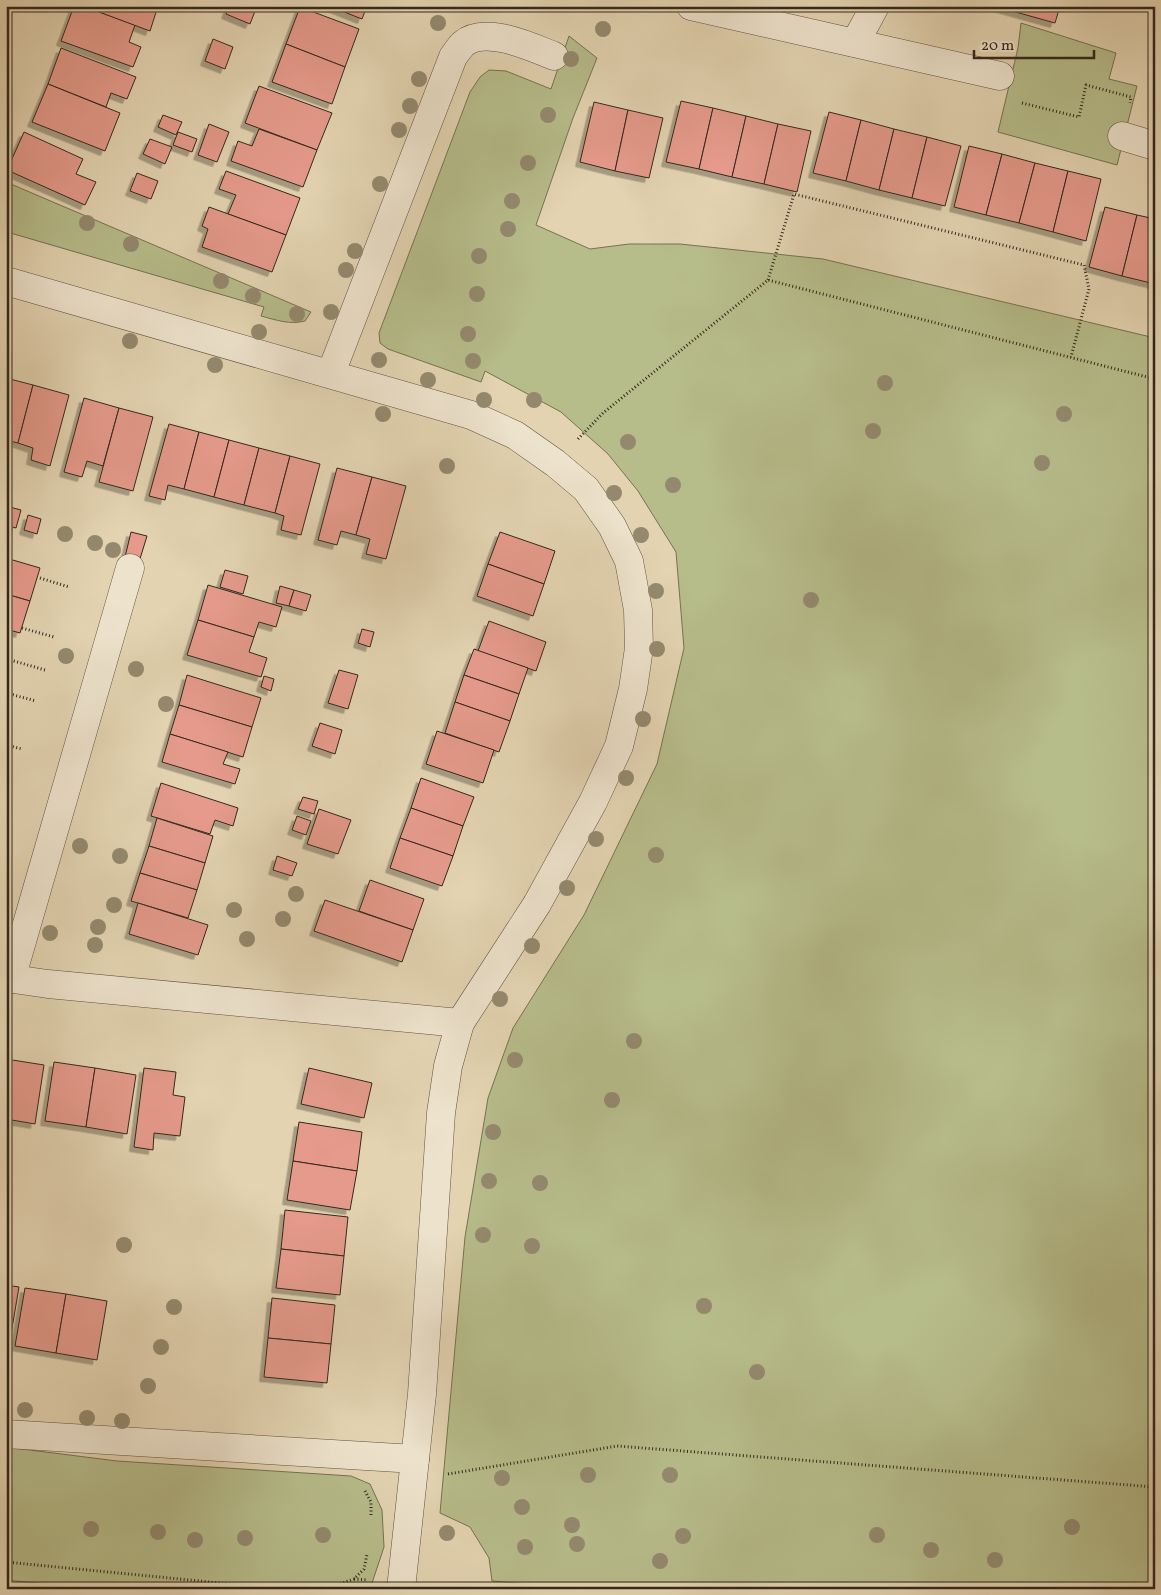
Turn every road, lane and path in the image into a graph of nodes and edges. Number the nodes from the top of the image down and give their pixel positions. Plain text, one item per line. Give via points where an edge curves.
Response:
1 (691, 6) edge
2 (875, 6) edge
3 (855, 43) junction
4 (554, 56) dead end
5 (1000, 76) joint
6 (1122, 136) joint
7 (1155, 146) edge
8 (768, 280) junction
9 (6, 281) edge
10 (1071, 358) junction
11 (331, 373) junction
12 (1155, 379) edge
13 (555, 463) junction
14 (130, 568) dead end
15 (40, 578) dead end
16 (69, 587) dead end
17 (22, 628) dead end
18 (54, 637) dead end
19 (7, 659) edge
20 (45, 670) dead end
21 (6, 693) edge
22 (36, 701) dead end
23 (6, 745) edge
24 (22, 749) dead end
25 (6, 779) edge
26 (12, 781) dead end
27 (9, 978) edge
28 (460, 1023) junction
29 (6, 1434) edge
30 (414, 1470) junction
31 (1155, 1487) edge
32 (6, 1562) edge
33 (354, 1579) dead end
34 (428, 1587) dead end
35 (401, 1589) edge
36 (455, 1589) edge

1 - 3 street
2 - 3 street
3 - 5 street
4 - 11 street via 496,36 464,43 453,57
5 - 6 path via 998,97 1079,117 1086,85 1131,97
6 - 7 street
8 - 10 path
8 - 10 path via 794,194 1084,265 1089,289
8 - 13 path via 603,413
9 - 11 street
10 - 12 path
11 - 13 street via 471,415 515,435
13 - 28 street via 586,489 612,526 629,561 638,610 639,648 633,689 619,746 594,802 537,904
14 - 27 street
15 - 16 path
17 - 18 path
19 - 20 path
21 - 22 path
23 - 24 path
25 - 26 path
27 - 28 street
28 - 30 street via 448,1066 441,1113
29 - 30 street
30 - 31 path via 617,1446
30 - 35 street
32 - 33 path via 251,1586 328,1588
34 - 36 path

